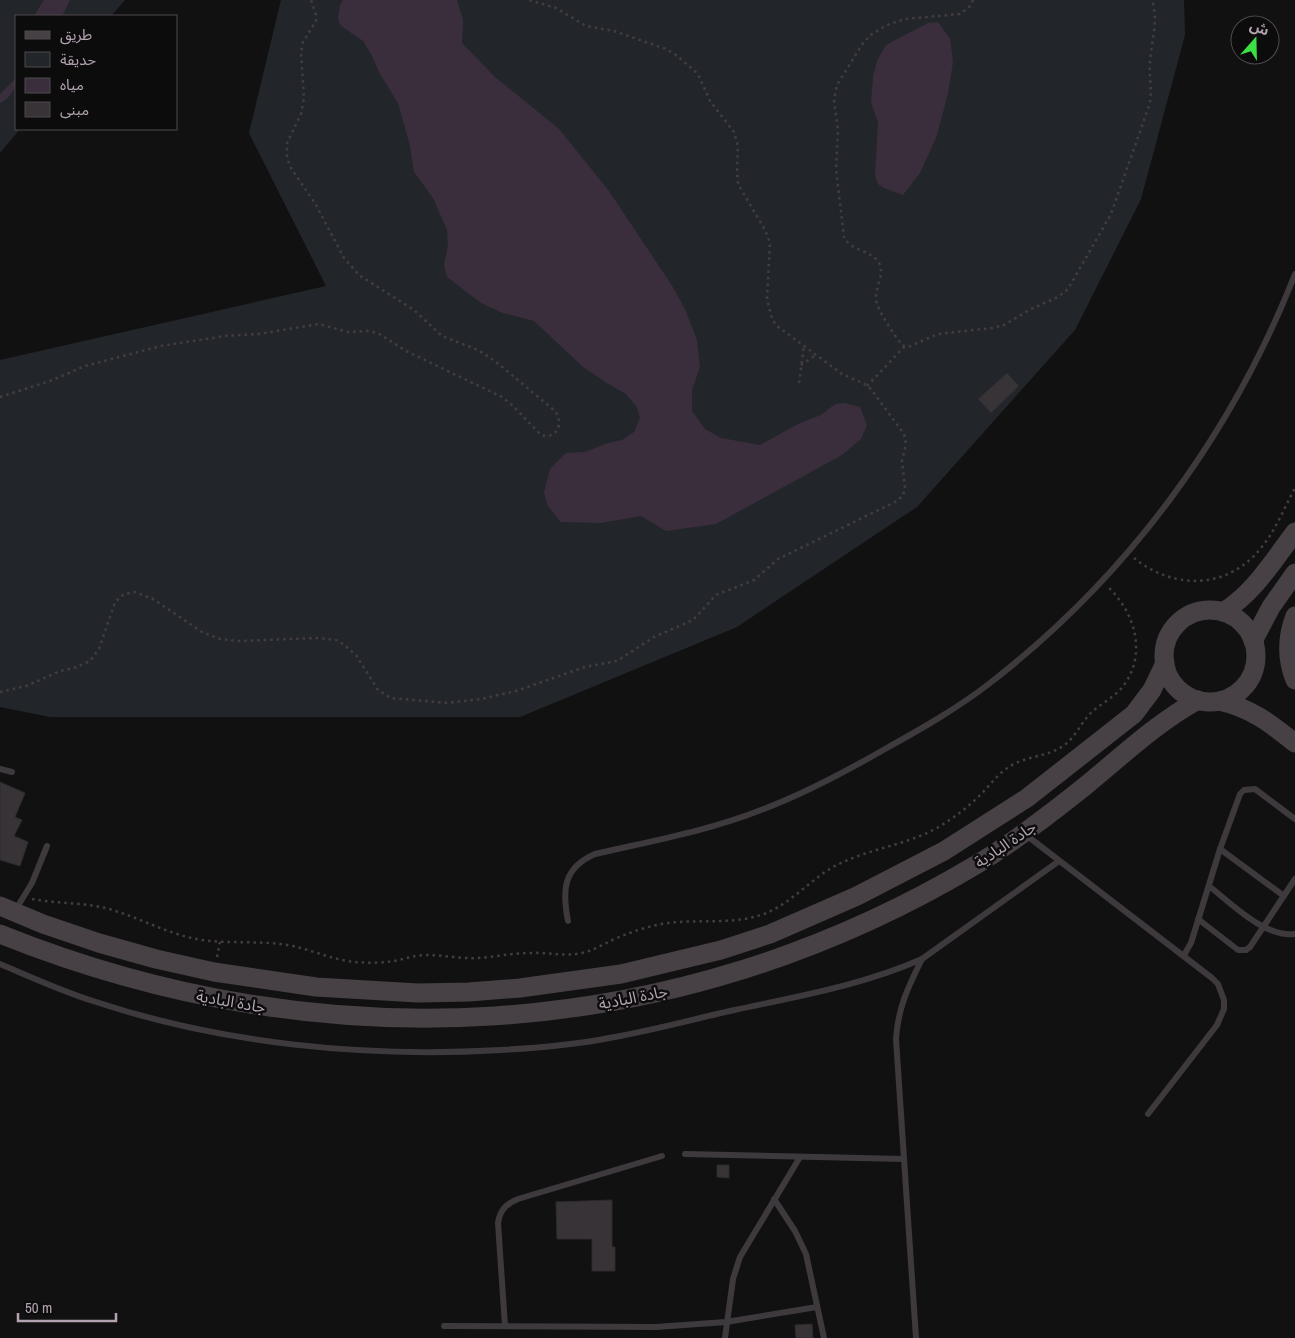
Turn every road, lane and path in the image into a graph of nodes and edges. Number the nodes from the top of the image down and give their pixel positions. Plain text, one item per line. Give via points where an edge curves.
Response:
1 (311, 0) edge
2 (529, 0) edge
3 (973, 0) edge
4 (1152, 0) edge
5 (1295, 274) edge
6 (804, 346) junction
7 (905, 346) junction
8 (816, 355) junction
9 (801, 365) junction
10 (799, 384) dead end
11 (867, 386) junction
12 (0, 397) edge
13 (1295, 488) edge
14 (1284, 512) junction
15 (1292, 524) edge
16 (1128, 554) junction
17 (1295, 573) edge
18 (1102, 582) junction
19 (1223, 612) junction
20 (1295, 616) edge
21 (1253, 641) junction
22 (1165, 663) junction
23 (1295, 680) edge
24 (0, 692) edge
25 (1198, 700) junction
26 (1219, 701) junction
27 (1295, 743) edge
28 (0, 769) edge
29 (12, 772) dead end
30 (1295, 819) edge
31 (1023, 833) junction
32 (48, 846) dead end
33 (1220, 849) junction
34 (1059, 861) junction
35 (1295, 879) edge
36 (1209, 886) junction
37 (1284, 896) junction
38 (13, 905) edge
39 (1198, 918) junction
40 (568, 920) dead end
41 (1263, 928) junction
42 (0, 934) edge
43 (1295, 934) edge
44 (1184, 955) junction
45 (922, 959) junction
46 (0, 964) edge
47 (1148, 1114) dead end
48 (685, 1154) dead end
49 (662, 1156) dead end
50 (800, 1157) junction
51 (904, 1159) junction
52 (774, 1199) junction
53 (817, 1306) junction
54 (726, 1322) junction
55 (444, 1326) dead end
56 (505, 1326) junction
57 (725, 1338) edge
58 (824, 1338) edge
59 (916, 1338) edge

1 - 12 path via 316,21 300,53 303,104 286,148 291,168 316,205 344,258 358,275 419,314 442,336 478,350 495,361 554,411 560,422 558,430 549,436 541,435 502,397 406,351 378,333 348,332 319,324 161,346 85,366
2 - 6 path via 556,8 579,23 666,49 698,74 710,101 734,132 738,146 738,184 770,243 766,290 772,319
3 - 7 path via 960,14 905,19 872,34 863,43 835,90 836,169 844,237 850,246 879,264 877,304
4 - 7 path via 1156,18 1150,63 1150,103 1111,214 1072,284 1058,297 1004,325 938,334
5 - 16 lane via 1263,349 1235,402 1179,488
6 - 8 path
6 - 9 path
7 - 11 path
8 - 9 path
8 - 11 path via 844,376
9 - 10 path
11 - 24 path via 905,437 903,496 782,556 754,580 716,595 693,620 654,637 617,661 585,667 516,691 472,701 396,700 378,690 356,655 336,640 220,639 202,632 148,596 130,592 115,602 99,649 90,661 26,686
13 - 14 path
14 - 15 path
14 - 16 path via 1250,561 1221,577 1205,581 1172,578 1156,573
15 - 19 street via 1250,591
16 - 18 lane
17 - 21 street via 1271,607
18 - 38 path via 1120,599 1129,614 1136,643 1134,665 1118,693 1093,711 1070,741 1056,750 1011,765 966,808 938,827 910,840 848,860 762,914 732,921 658,925 572,955 530,952 476,958 426,955 367,963 340,960 294,946 187,937 106,908 70,902
18 - 40 lane via 989,684 857,765 760,811 587,858 574,868 566,883 564,900
19 - 21 street via 1242,623
19 - 22 street via 1200,612 1180,622 1167,641
20 - 23 street via 1288,645
21 - 26 street via 1256,660 1250,680 1235,695
22 - 25 street via 1176,686
22 - 38 street, جادة البادية via 1152,690 1134,714 1027,798 944,851 857,896 770,934 721,950 630,972 469,992 316,987 223,974 156,960 99,944
25 - 26 street
25 - 31 street, جادة البادية via 1161,722
26 - 27 street via 1252,712
28 - 29 lane
30 - 33 lane via 1255,789 1244,790 1236,800
31 - 34 lane
31 - 42 street, جادة البادية via 926,893 875,919 804,948 713,979 666,991 543,1012 486,1017 370,1018 255,1006 147,983 43,951
32 - 38 lane via 36,876
33 - 36 lane
33 - 37 lane
34 - 44 lane
34 - 45 lane
35 - 37 lane
36 - 39 lane
36 - 41 lane
37 - 41 lane
39 - 41 lane via 1241,951 1250,947
39 - 44 lane
41 - 43 lane via 1280,934
44 - 47 lane via 1218,984 1224,1009 1217,1025
45 - 46 lane via 852,984 608,1038 534,1048 460,1052 385,1052 311,1047 237,1036 164,1021 92,1001
45 - 51 lane via 902,1001 896,1039
48 - 50 lane
49 - 56 lane via 518,1199 504,1208 498,1223
50 - 51 lane
50 - 52 lane
51 - 59 lane
52 - 53 lane via 806,1254
52 - 54 lane via 740,1257
53 - 54 lane
53 - 58 lane
54 - 56 lane via 656,1327
54 - 57 lane
55 - 56 lane

